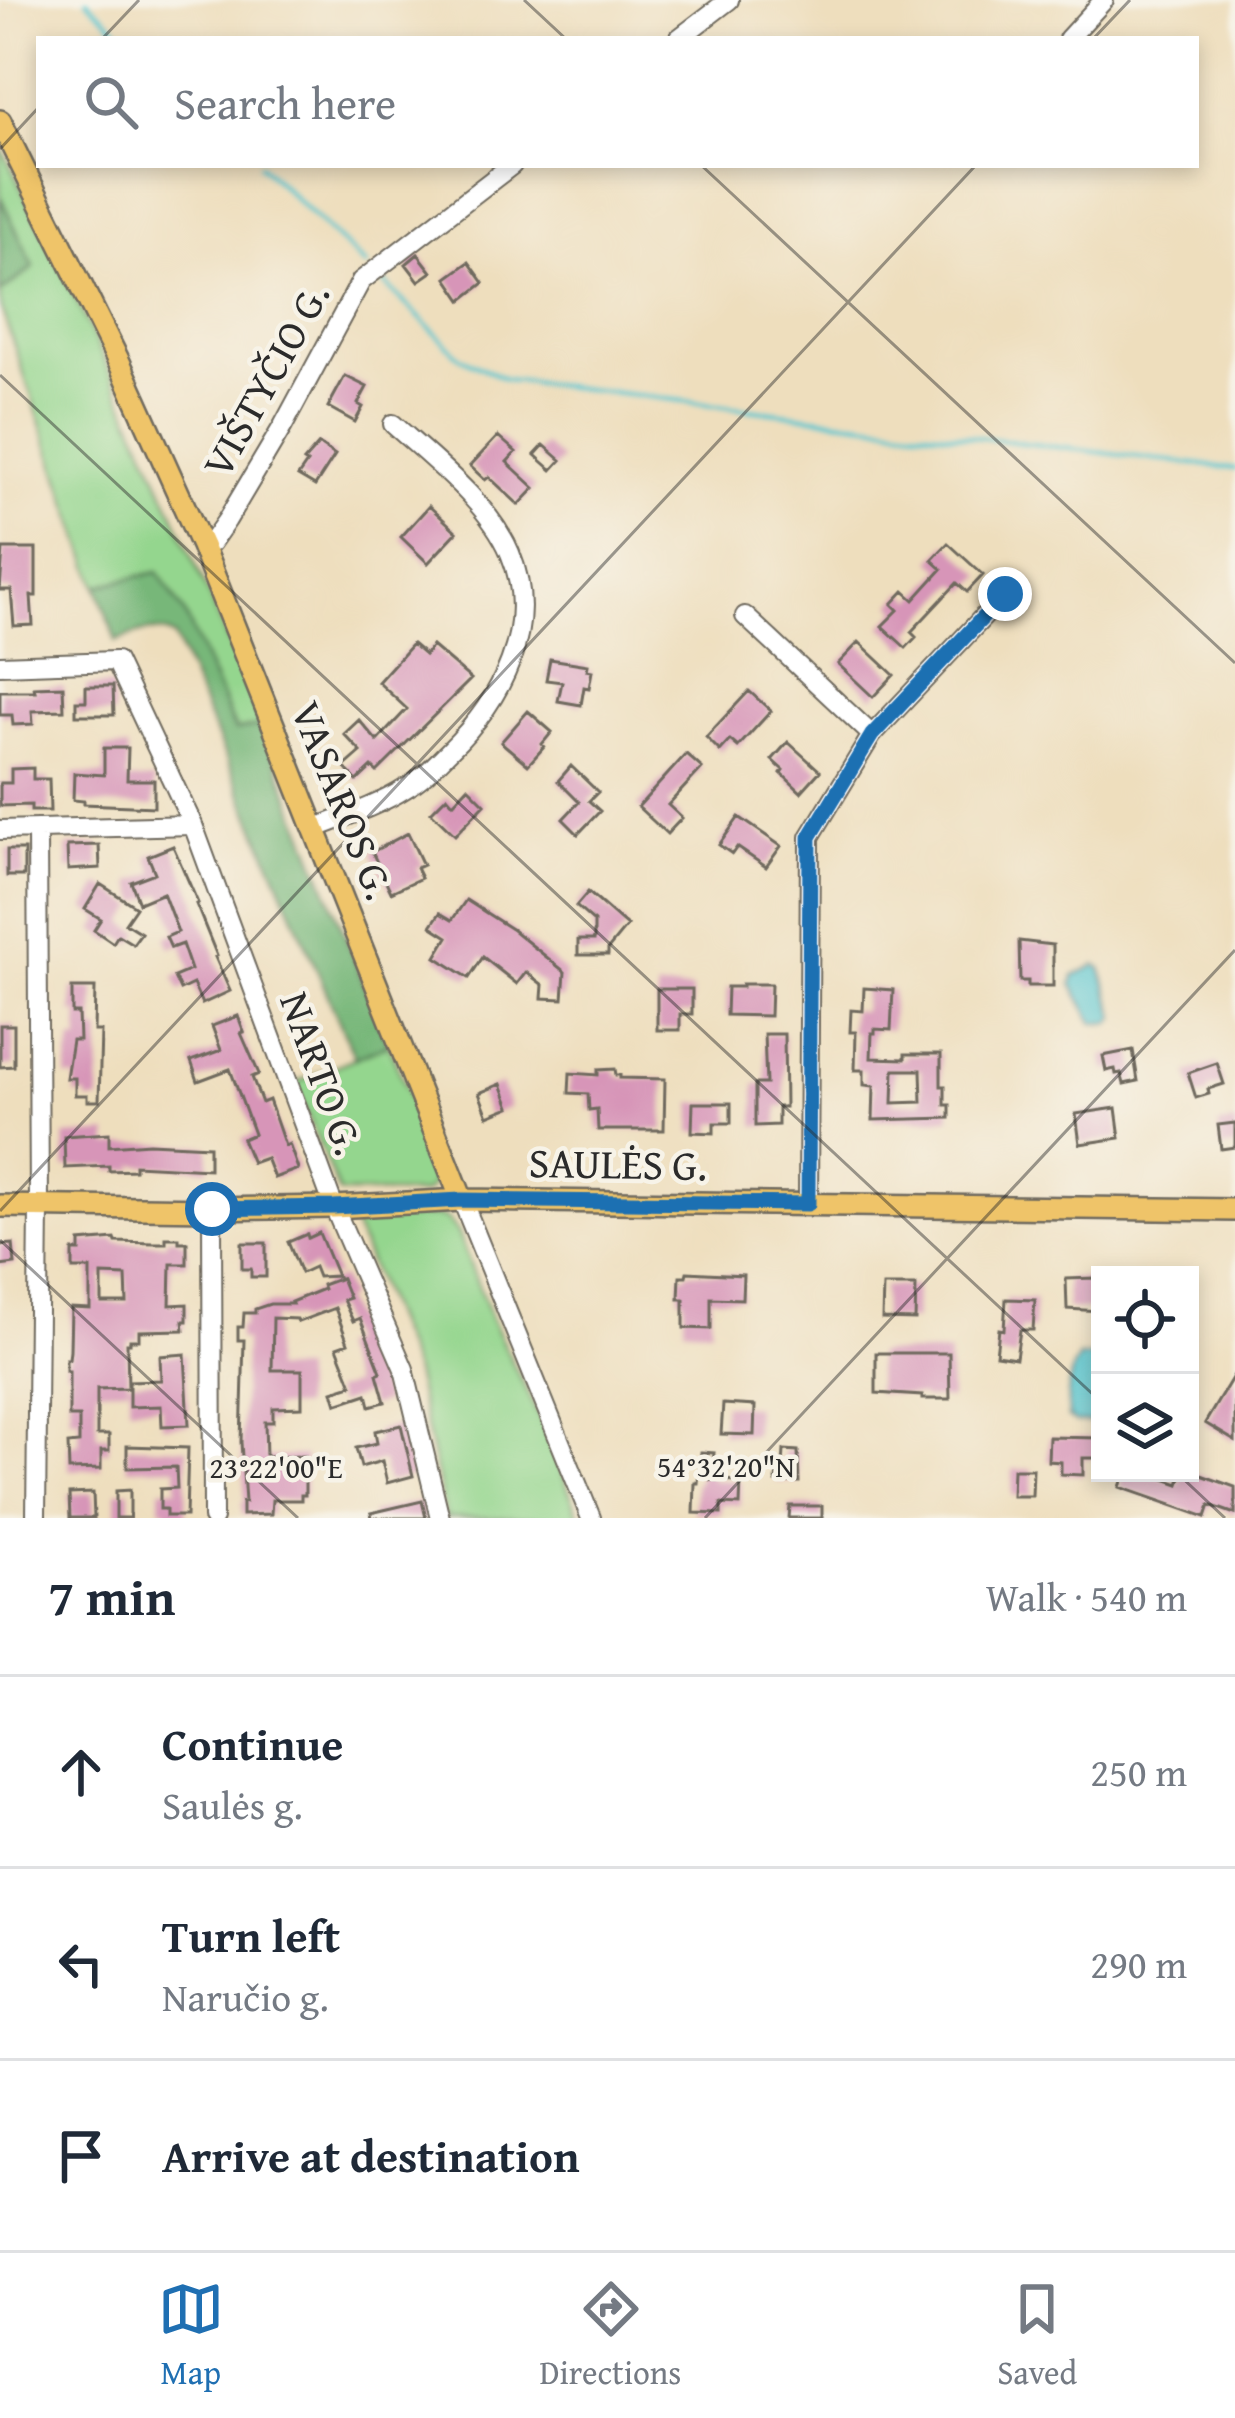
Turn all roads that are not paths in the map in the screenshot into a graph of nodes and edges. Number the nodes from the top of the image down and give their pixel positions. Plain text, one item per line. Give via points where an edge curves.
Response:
1 (729, 0) edge
2 (1104, 0) edge
3 (682, 36) edge
4 (1070, 36) edge
5 (0, 122) edge
6 (508, 168) edge
7 (393, 424) dead end
8 (202, 546) junction
9 (1005, 594) dead end
10 (745, 616) dead end
11 (0, 665) edge
12 (872, 735) junction
13 (193, 825) junction
14 (314, 829) junction
15 (0, 830) edge
16 (37, 830) junction
17 (461, 1200) junction
18 (808, 1204) junction
19 (0, 1206) edge
20 (39, 1206) junction
21 (334, 1207) junction
22 (212, 1209) junction
23 (1235, 1210) edge
24 (36, 1518) edge
25 (213, 1518) edge
26 (440, 1518) edge
27 (591, 1518) edge

1 - 3 street
2 - 4 street
5 - 8 main road, VASAROS G.
6 - 8 street, VIŠTYČIO G. via 362,281 218,535
7 - 14 street via 496,530 519,583 520,626 494,695 459,741 411,786
8 - 14 main road, VASAROS G.
9 - 12 street
10 - 12 street
11 - 13 street, NARTO G. via 116,661
12 - 18 street via 810,837
13 - 16 street
13 - 21 street, NARTO G.
14 - 17 main road, VASAROS G.
15 - 16 street
16 - 20 street
17 - 18 main road, SAULĖS G.
17 - 21 main road, SAULĖS G.
17 - 27 street, VASAROS G.
18 - 23 main road, SAULĖS G.
19 - 20 main road, SAULĖS G.
20 - 22 main road, SAULĖS G.
20 - 24 street
21 - 22 main road, SAULĖS G.
21 - 26 street, NARTO G. via 404,1369
22 - 25 street

